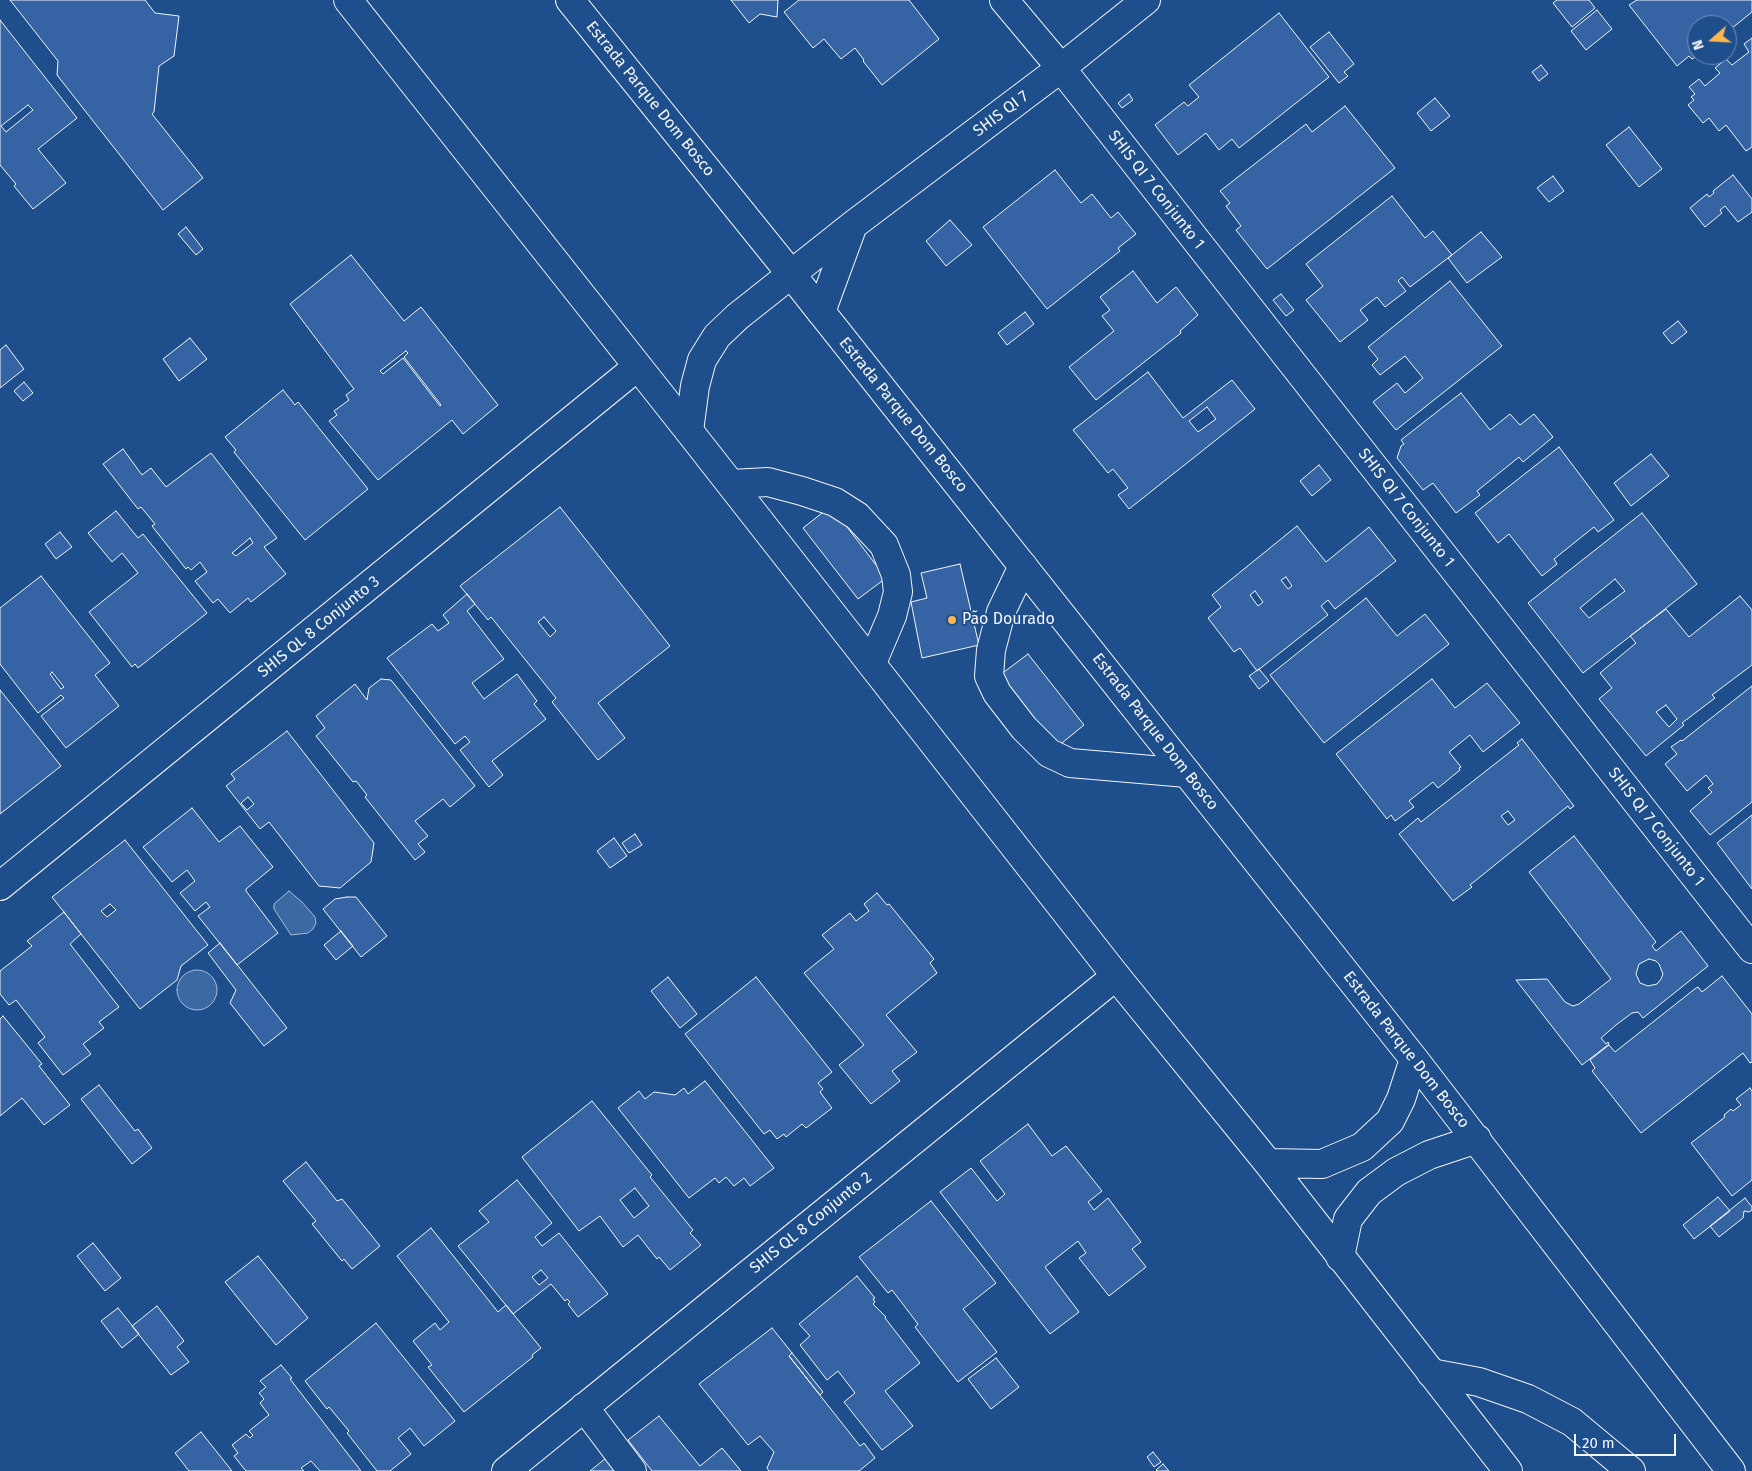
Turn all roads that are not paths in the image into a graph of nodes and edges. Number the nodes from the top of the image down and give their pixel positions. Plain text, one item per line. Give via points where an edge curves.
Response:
1 (348, 0) edge
2 (374, 0) edge
3 (570, 0) edge
4 (1004, 0) edge
5 (1146, 0) edge
6 (376, 35) junction
7 (1060, 68) junction
8 (853, 225) junction
9 (791, 274) junction
10 (821, 312) junction
11 (637, 367) junction
12 (689, 431) junction
13 (731, 484) junction
14 (1023, 566) junction
15 (872, 663) junction
16 (1187, 773) junction
17 (0, 886) edge
18 (1752, 949) edge
19 (1116, 976) junction
20 (1414, 1059) junction
21 (1476, 1139) junction
22 (1268, 1163) junction
23 (1340, 1257) junction
24 (1431, 1373) junction
25 (584, 1407) junction
26 (1611, 1461) edge
27 (506, 1471) edge
28 (632, 1471) edge
29 (1508, 1471) edge
30 (1631, 1471) edge
31 (1731, 1471) edge

1 - 6 main road
2 - 6 main road
3 - 9 main road, Estrada Parque Dom Bosco
4 - 7 main road, SHIS QI 7 Conjunto 1
5 - 7 main road, SHIS QI 7
6 - 11 main road
7 - 8 main road, SHIS QI 7
7 - 18 main road, SHIS QI 7 Conjunto 1
8 - 9 main road, SHIS QI 7
8 - 10 main road
9 - 10 main road, Estrada Parque Dom Bosco
9 - 12 main road, SHIS QI 7 via 737,317 718,336 702,360
10 - 14 main road, Estrada Parque Dom Bosco
11 - 12 main road
11 - 17 main road, SHIS QL 8 Conjunto 3
12 - 13 main road
13 - 15 main road
13 - 15 main road via 768,482 835,502 857,516 884,545 896,575 898,592 892,616
14 - 16 main road, Estrada Parque Dom Bosco
14 - 16 main road via 1001,612 991,650 989,676 997,693 1019,721 1049,753 1070,763
15 - 19 main road
16 - 20 main road, Estrada Parque Dom Bosco
19 - 22 main road
19 - 25 main road, SHIS QL 8 Conjunto 2
20 - 21 main road, Estrada Parque Dom Bosco
20 - 22 main road via 1390,1121 1362,1147 1322,1164
21 - 23 main road via 1429,1155 1396,1172 1369,1192 1348,1219
21 - 31 main road, Estrada Parque Dom Bosco
22 - 23 main road
23 - 24 main road
24 - 26 main road via 1479,1382 1528,1398 1572,1422
24 - 29 main road
25 - 27 main road, SHIS QL 8 Conjunto 2
25 - 28 main road
26 - 30 main road

